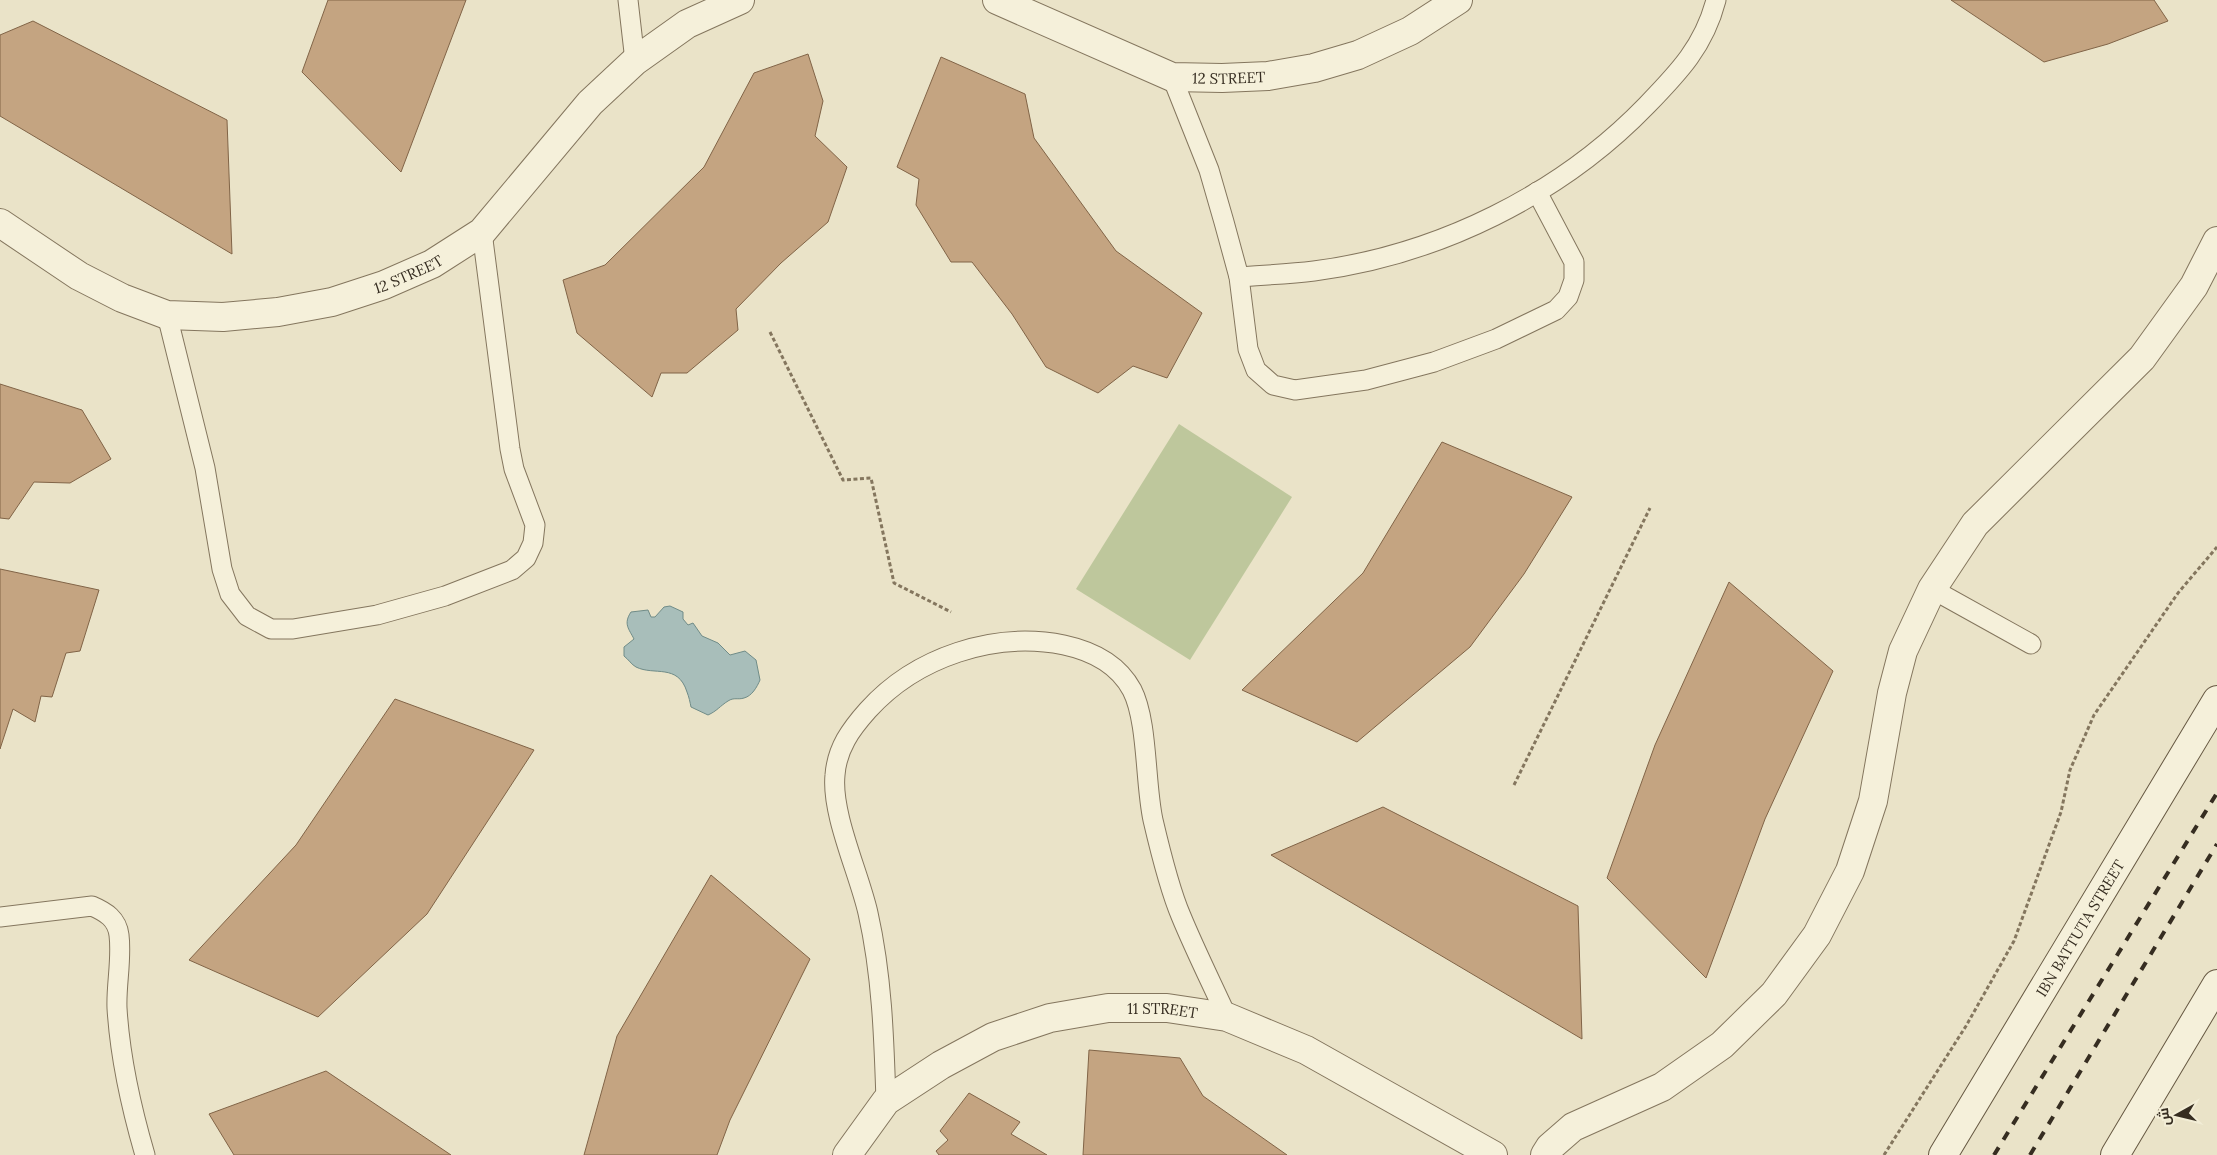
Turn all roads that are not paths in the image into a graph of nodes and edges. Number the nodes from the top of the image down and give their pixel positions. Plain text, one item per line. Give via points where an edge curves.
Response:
1 (628, 0) edge
2 (740, 0) edge
3 (997, 0) edge
4 (1458, 0) edge
5 (1716, 0) edge
6 (635, 61) junction
7 (1172, 77) junction
8 (1537, 192) junction
9 (0, 223) edge
10 (482, 232) junction
11 (2217, 241) edge
12 (1239, 277) junction
13 (167, 315) junction
14 (1932, 589) junction
15 (2031, 644) dead end
16 (2217, 700) edge
17 (0, 917) edge
18 (2217, 984) edge
19 (1227, 1017) junction
20 (886, 1101) junction
21 (145, 1155) edge
22 (847, 1155) edge
23 (1493, 1155) edge
24 (1546, 1155) edge
25 (1942, 1155) edge
26 (2115, 1155) edge

1 - 6 lane
2 - 6 street, 12 STREET via 687,24
3 - 7 street, 12 STREET
4 - 7 street, 12 STREET via 1410,31 1358,55 1314,68 1268,76
5 - 8 lane via 1710,22 1694,53 1672,79 1631,122 1586,159
6 - 10 street, 12 STREET via 590,103
7 - 12 lane via 1209,170
8 - 12 lane via 1467,228 1392,255 1315,271
8 - 12 lane via 1574,262 1574,280 1568,297 1556,310 1496,340 1434,362 1366,380 1295,390 1273,385 1256,370 1248,349
9 - 13 street, 12 STREET via 79,276 122,298
10 - 13 street, 12 STREET via 432,264 384,285 332,302 241,315
10 - 13 lane via 510,449 534,525 533,543 526,558 512,570 446,596 377,615 293,629 271,629 247,616 230,594 222,568 205,468
11 - 14 street via 2194,286 2142,358 1975,524
14 - 15 lane
14 - 24 street via 1903,651 1892,693 1874,801 1850,871 1817,936 1774,994 1722,1046 1662,1087 1573,1127 1550,1147
16 - 25 street, IBN BATTUTA STREET
17 - 21 lane via 92,906 105,912 114,922 119,936 117,1007 121,1050 127,1090
18 - 26 street
19 - 20 street, 11 STREET via 1167,1008 1108,1008 1050,1018 993,1037 941,1065
19 - 20 lane via 1177,904 1153,818 1133,691 1120,672 1101,658 1080,649 1035,640 986,644 960,651 918,670 881,696 850,730 835,774 841,819 876,955
19 - 23 street, 11 STREET via 1306,1050
20 - 22 street, 11 STREET

